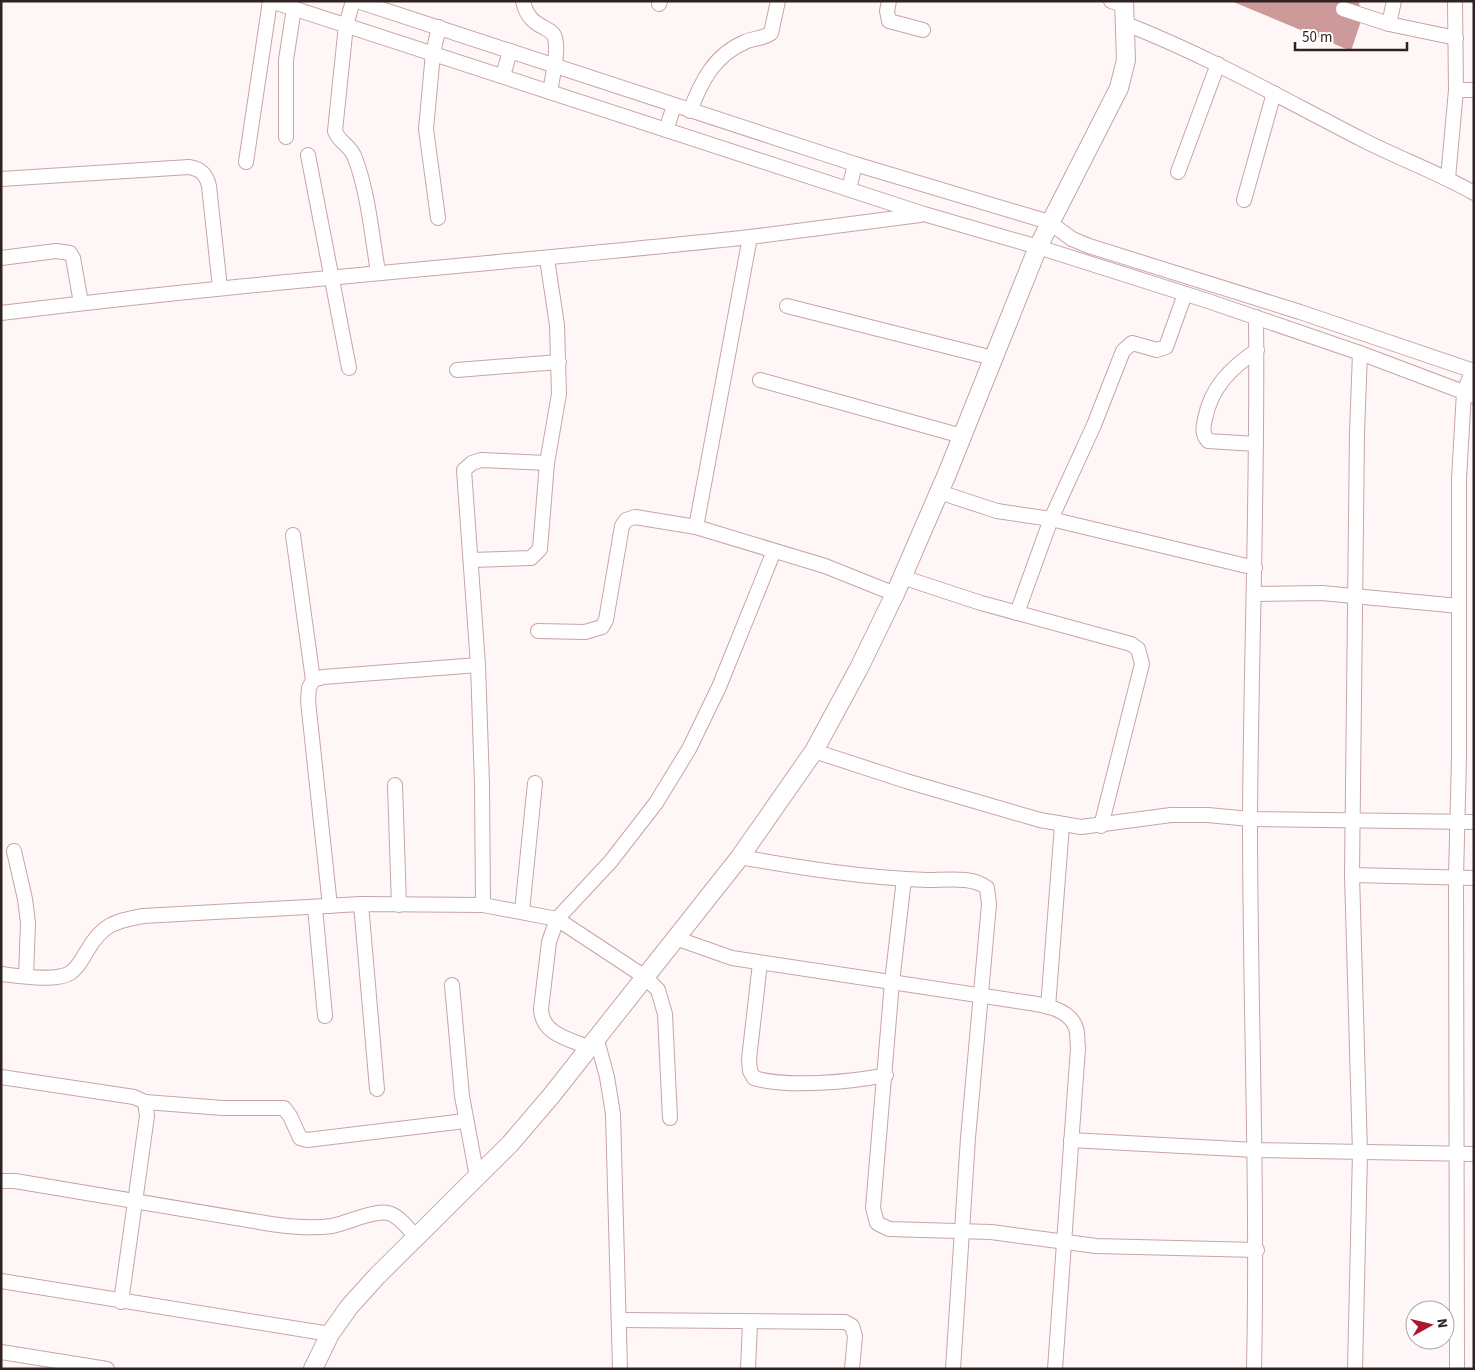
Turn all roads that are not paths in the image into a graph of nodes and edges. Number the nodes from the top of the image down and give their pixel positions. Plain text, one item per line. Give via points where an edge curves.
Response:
1 (270, 1) edge
2 (353, 1) edge
3 (357, 1) edge
4 (523, 1) edge
5 (778, 1) edge
6 (889, 1) edge
7 (1394, 1) edge
8 (1455, 1) edge
9 (1119, 2) edge
10 (294, 8) junction
11 (1343, 9) dead end
12 (1126, 24) junction
13 (1389, 24) junction
14 (346, 26) junction
15 (439, 27) junction
16 (923, 30) dead end
17 (1456, 38) junction
18 (510, 52) junction
19 (433, 53) junction
20 (1218, 64) junction
21 (554, 67) junction
22 (503, 76) junction
23 (1456, 90) junction
24 (1474, 90) edge
25 (550, 92) junction
26 (1274, 93) junction
27 (674, 106) junction
28 (690, 111) junction
29 (666, 130) junction
30 (286, 136) dead end
31 (308, 155) dead end
32 (246, 162) dead end
33 (855, 164) junction
34 (1178, 172) dead end
35 (1448, 178) junction
36 (1, 179) edge
37 (849, 189) junction
38 (1474, 193) edge
39 (1244, 200) dead end
40 (924, 214) junction
41 (438, 218) dead end
42 (1049, 222) junction
43 (750, 237) junction
44 (1038, 247) junction
45 (1, 258) edge
46 (547, 259) junction
47 (378, 272) junction
48 (331, 277) junction
49 (220, 288) junction
50 (1185, 294) junction
51 (81, 303) junction
52 (787, 306) dead end
53 (1, 313) edge
54 (1256, 317) junction
55 (1257, 350) junction
56 (1360, 353) junction
57 (993, 358) junction
58 (559, 362) junction
59 (349, 368) dead end
60 (457, 370) dead end
61 (1473, 370) edge
62 (760, 380) dead end
63 (1469, 394) edge
64 (962, 436) junction
65 (1256, 444) junction
66 (547, 463) junction
67 (939, 492) junction
68 (1051, 519) junction
69 (696, 527) junction
70 (292, 535) dead end
71 (774, 551) junction
72 (471, 560) junction
73 (1254, 568) junction
74 (902, 577) junction
75 (895, 594) junction
76 (1255, 594) junction
77 (1357, 595) junction
78 (1459, 606) junction
79 (1017, 613) junction
80 (538, 631) dead end
81 (478, 665) junction
82 (313, 680) junction
83 (814, 751) junction
84 (535, 783) dead end
85 (396, 785) dead end
86 (1250, 818) junction
87 (1353, 819) junction
88 (1458, 822) junction
89 (1474, 822) edge
90 (1062, 825) junction
91 (1102, 826) junction
92 (14, 851) dead end
93 (740, 858) junction
94 (1352, 875) junction
95 (1456, 877) junction
96 (1474, 878) edge
97 (904, 879) junction
98 (361, 904) junction
99 (399, 905) junction
100 (483, 905) junction
101 (330, 906) junction
102 (315, 907) junction
103 (522, 911) junction
104 (557, 918) junction
105 (678, 939) junction
106 (760, 962) junction
107 (1, 974) edge
108 (26, 976) junction
109 (646, 977) junction
110 (892, 982) junction
111 (452, 985) dead end
112 (982, 995) junction
113 (1048, 1007) junction
114 (325, 1016) dead end
115 (594, 1044) junction
116 (886, 1075) junction
117 (1, 1077) edge
118 (377, 1089) dead end
119 (145, 1102) junction
120 (670, 1118) dead end
121 (465, 1121) junction
122 (1071, 1140) junction
123 (1255, 1150) junction
124 (1360, 1153) junction
125 (1458, 1154) junction
126 (1474, 1154) edge
127 (477, 1177) junction
128 (1, 1181) edge
129 (134, 1201) junction
130 (962, 1231) junction
131 (417, 1238) junction
132 (1064, 1241) junction
133 (1257, 1250) junction
134 (1, 1282) edge
135 (121, 1302) junction
136 (620, 1320) junction
137 (750, 1323) junction
138 (330, 1334) junction
139 (1, 1352) edge
140 (107, 1369) edge
141 (313, 1369) edge
142 (620, 1369) edge
143 (748, 1369) edge
144 (852, 1369) edge
145 (953, 1369) edge
146 (1055, 1369) edge
147 (1254, 1369) edge
148 (1355, 1369) edge
149 (1457, 1369) edge

1 - 10 street
1 - 32 street
2 - 14 street
3 - 15 street
4 - 21 street via 528,17 555,37
5 - 28 street via 771,33 734,47 718,60 705,76
6 - 16 street via 889,21
7 - 13 street
8 - 17 street
9 - 12 street
10 - 14 street
10 - 30 street via 286,60
11 - 13 street
12 - 20 street
12 - 42 street via 1126,60 1119,88
13 - 17 street
14 - 19 street
14 - 47 street via 335,131 340,141 352,150 359,167
15 - 18 street
15 - 19 street
17 - 23 street
18 - 21 street
18 - 22 street
19 - 22 street
19 - 41 street via 426,129
20 - 26 street
20 - 34 street
21 - 25 street
21 - 27 street
22 - 25 street
23 - 24 street
23 - 35 street
25 - 29 street
26 - 35 street via 1363,140
26 - 39 street
27 - 28 street
27 - 29 street
28 - 33 street
29 - 37 street
31 - 48 street
33 - 37 street
33 - 42 street
35 - 38 street
36 - 49 street via 198,169 206,176 209,186
37 - 40 street
40 - 43 street
40 - 44 street
42 - 44 street
42 - 61 street via 1072,239 1089,246
43 - 46 street
43 - 69 street
44 - 50 street
44 - 57 street
45 - 51 street via 56,251 70,253
46 - 47 street
46 - 58 street
47 - 48 street
48 - 49 street
48 - 59 street
49 - 51 street
50 - 54 street
50 - 68 street via 1166,347 1156,350 1132,343 1123,351
51 - 53 street
52 - 57 street
54 - 55 street
54 - 56 street
55 - 65 street
55 - 65 street via 1236,364 1222,379 1212,395 1203,428 1208,440
56 - 63 street
56 - 77 street
57 - 64 street
58 - 60 street
58 - 66 street via 559,394
61 - 63 street
62 - 64 street
63 - 78 street via 1459,479
64 - 67 street
65 - 73 street
66 - 72 street via 540,548 536,555 524,559
66 - 72 street via 481,460 464,470
67 - 68 street via 997,511
67 - 74 street
68 - 73 street
68 - 79 street
69 - 71 street
69 - 80 street via 635,517 626,520 622,526 602,628 585,632
70 - 82 street
71 - 75 street via 825,566
71 - 104 street via 719,687 689,749 656,803 611,861
72 - 81 street
73 - 76 street
74 - 75 street
74 - 79 street
75 - 83 street
76 - 77 street
76 - 86 street
77 - 78 street
77 - 87 street
78 - 88 street
79 - 91 street via 1131,644 1141,655 1141,669
81 - 82 street
81 - 100 street
82 - 101 street via 308,688 308,701
83 - 90 street
83 - 93 street
84 - 103 street
85 - 99 street
86 - 87 street
86 - 91 street via 1171,815
86 - 123 street
87 - 88 street
87 - 94 street
88 - 89 street
88 - 95 street
90 - 91 street
90 - 113 street
92 - 108 street via 26,907
93 - 97 street
93 - 105 street
94 - 95 street
94 - 124 street
95 - 96 street
95 - 125 street
97 - 110 street
97 - 112 street via 975,881 987,888 989,904
98 - 99 street
98 - 101 street
98 - 118 street
99 - 100 street
100 - 103 street
101 - 102 street
102 - 108 street via 119,920 105,928 92,942 79,965 70,973 56,978
102 - 114 street
103 - 104 street
104 - 109 street
104 - 115 street via 548,949 541,1020 545,1027 555,1032
105 - 106 street via 732,958
105 - 109 street
106 - 110 street
106 - 116 street via 749,1059 754,1078 842,1082
107 - 108 street
109 - 115 street
109 - 120 street via 658,990 663,1002
110 - 112 street
110 - 116 street
111 - 121 street
112 - 113 street
112 - 130 street
113 - 122 street via 1068,1016 1076,1027 1078,1048
115 - 127 street via 516,1137
115 - 136 street via 607,1077 613,1114
116 - 130 street via 873,1208 877,1223 889,1229
117 - 119 street via 134,1097
119 - 121 street via 223,1108 284,1108 300,1138 307,1140
119 - 129 street via 147,1116
121 - 127 street
122 - 123 street
122 - 132 street
123 - 124 street
123 - 133 street
124 - 125 street
124 - 148 street
125 - 126 street
125 - 149 street
127 - 131 street
128 - 129 street
129 - 131 street via 304,1228 333,1226 389,1213
129 - 135 street
130 - 132 street
130 - 145 street
131 - 138 street via 377,1276
132 - 133 street via 1096,1246
132 - 146 street
133 - 147 street
134 - 135 street
135 - 138 street
136 - 137 street
136 - 142 street
137 - 143 street
137 - 144 street via 845,1322 852,1326 855,1336
138 - 141 street
139 - 140 street

